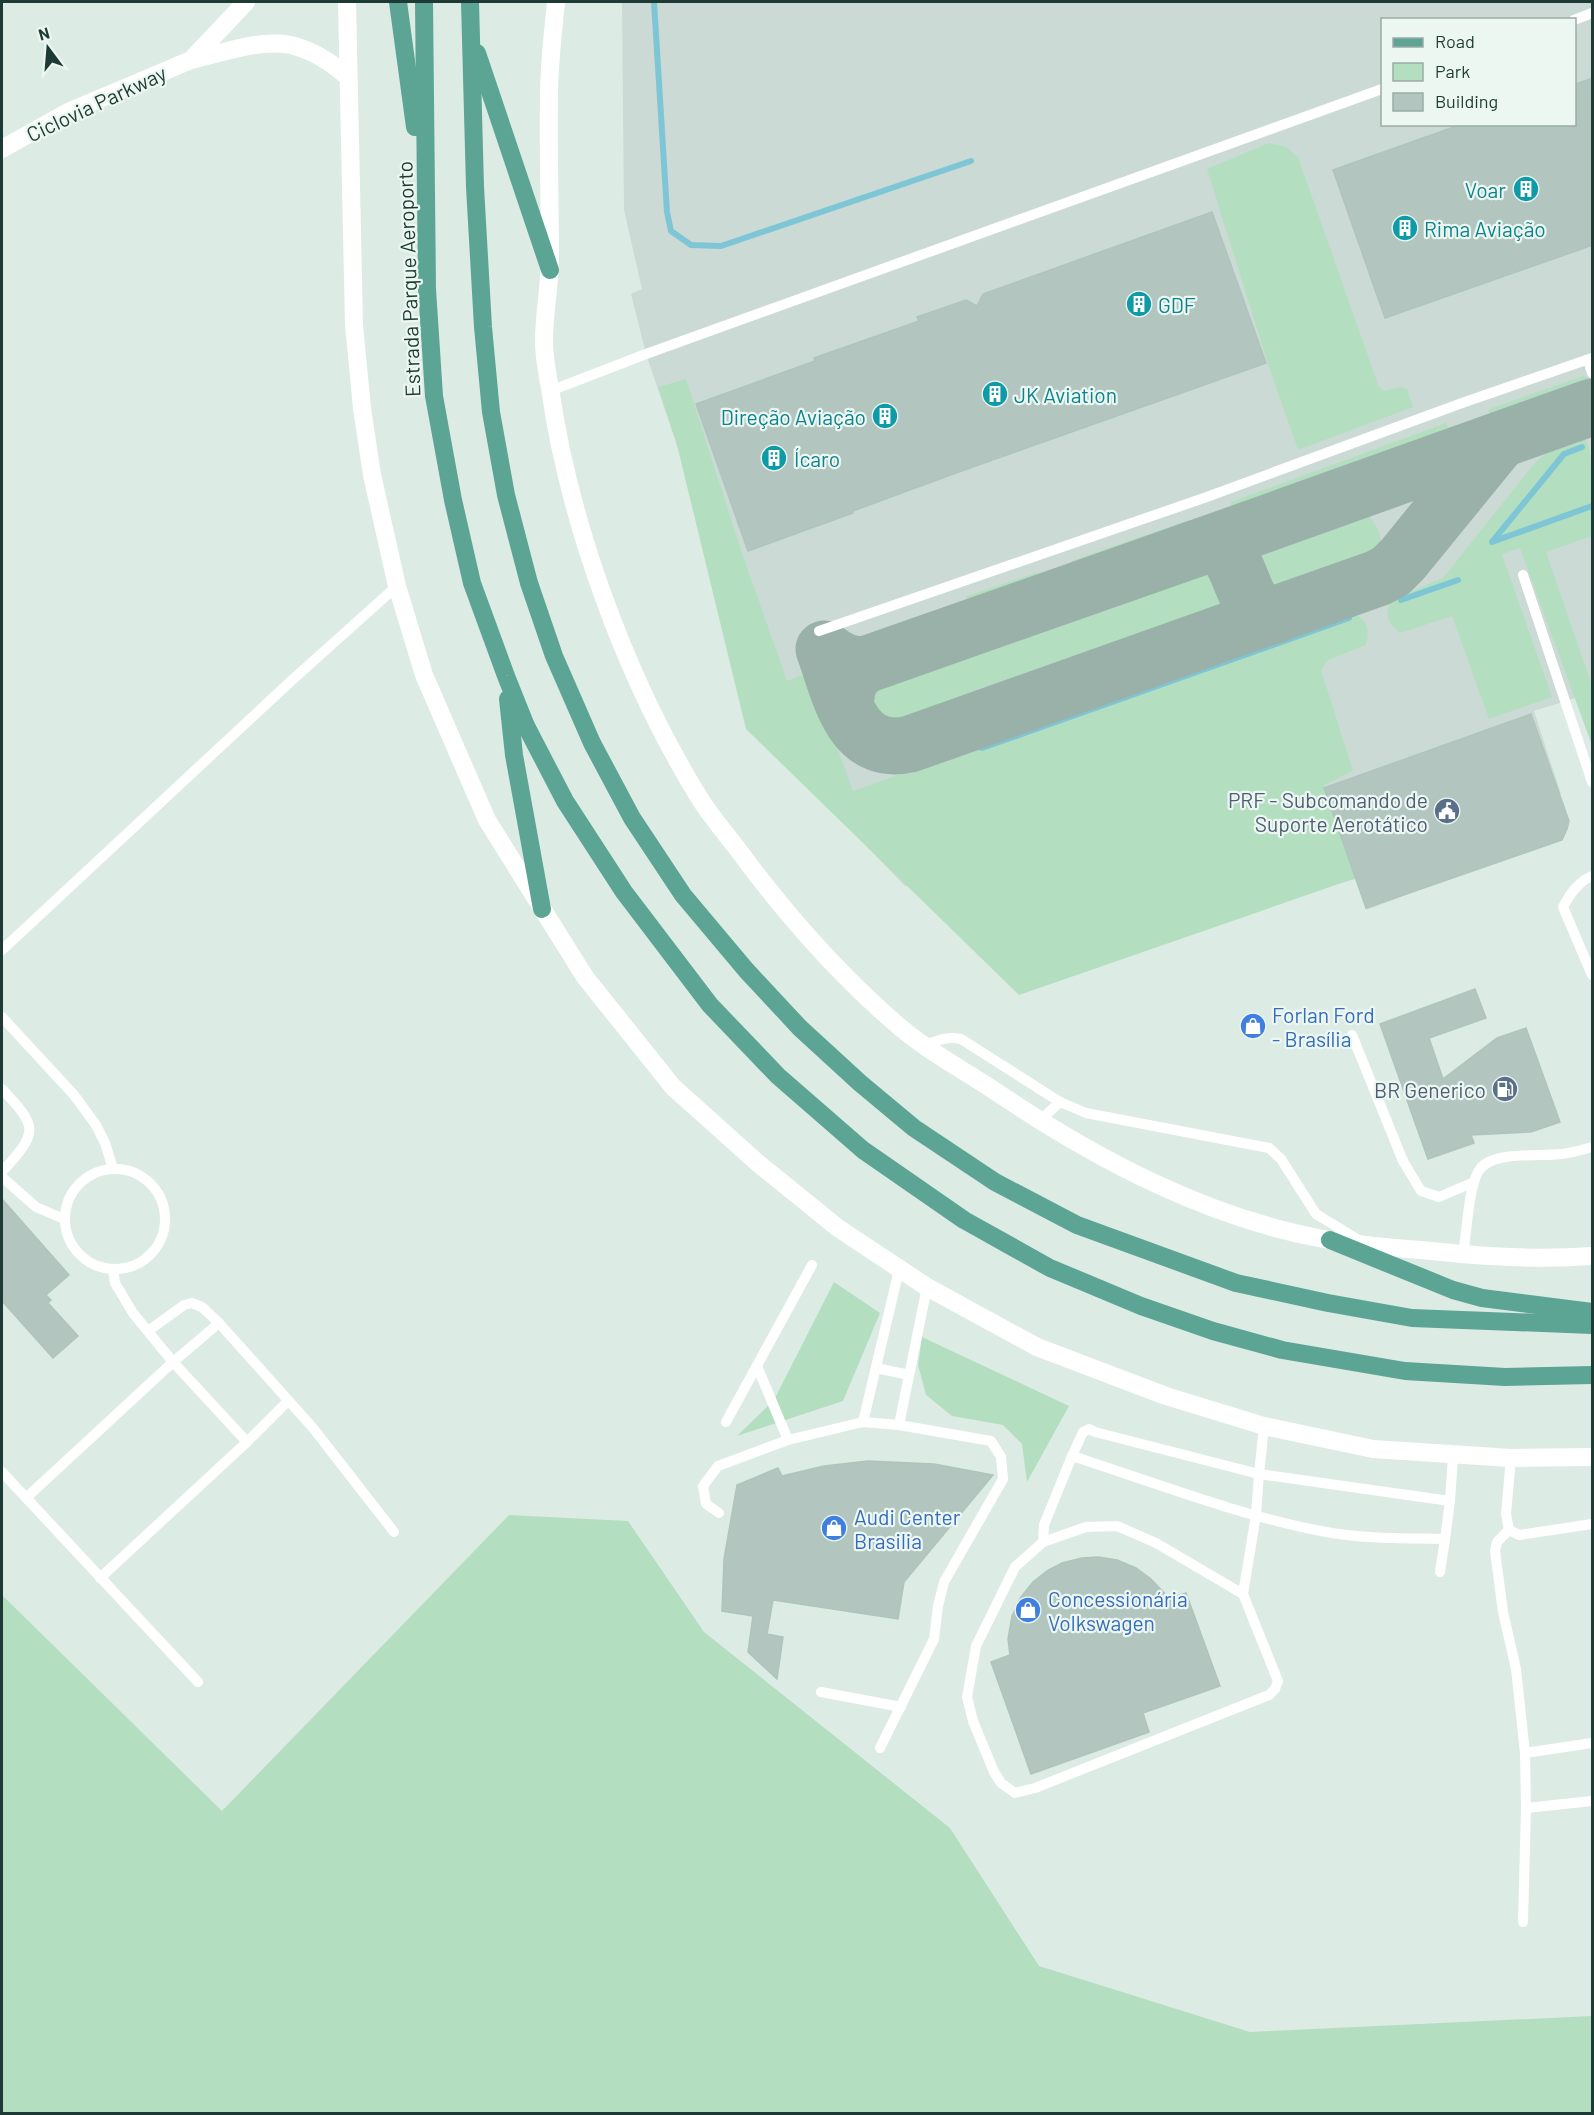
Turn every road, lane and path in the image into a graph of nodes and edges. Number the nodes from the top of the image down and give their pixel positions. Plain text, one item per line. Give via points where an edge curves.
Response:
1 (246, 2) edge
2 (347, 2) edge
3 (398, 2) edge
4 (424, 2) edge
5 (470, 2) edge
6 (556, 2) edge
7 (1593, 13) edge
8 (1576, 19) edge
9 (471, 34) junction
10 (192, 60) junction
11 (348, 77) junction
12 (1381, 90) edge
13 (2, 149) edge
14 (425, 193) junction
15 (550, 270) junction
16 (1590, 359) edge
17 (1593, 373) edge
18 (550, 391) junction
19 (1523, 575) dead end
20 (397, 586) junction
21 (819, 631) dead end
22 (506, 676) junction
23 (1593, 783) edge
24 (1593, 876) edge
25 (542, 909) junction
26 (2, 950) edge
27 (1593, 975) edge
28 (2, 1017) edge
29 (1352, 1035) dead end
30 (926, 1045) junction
31 (2, 1091) edge
32 (1060, 1102) junction
33 (1039, 1121) junction
34 (1593, 1147) edge
35 (113, 1168) junction
36 (2, 1174) edge
37 (1474, 1182) junction
38 (64, 1219) junction
39 (1330, 1240) junction
40 (1367, 1245) junction
41 (1464, 1254) junction
42 (1593, 1256) edge
43 (812, 1265) dead end
44 (113, 1269) junction
45 (899, 1270) junction
46 (927, 1287) junction
47 (1593, 1312) edge
48 (219, 1323) junction
49 (1593, 1325) edge
50 (148, 1331) junction
51 (173, 1362) junction
52 (757, 1366) junction
53 (876, 1368) junction
54 (909, 1375) junction
55 (1593, 1375) edge
56 (288, 1401) junction
57 (726, 1422) dead end
58 (863, 1422) junction
59 (899, 1425) junction
60 (1264, 1426) junction
61 (788, 1440) junction
62 (248, 1442) junction
63 (1072, 1456) junction
64 (1453, 1456) junction
65 (1593, 1457) edge
66 (1511, 1458) junction
67 (2, 1472) edge
68 (1259, 1474) junction
69 (26, 1498) junction
70 (1450, 1501) junction
71 (719, 1512) dead end
72 (1256, 1515) junction
73 (1593, 1524) edge
74 (1509, 1530) junction
75 (394, 1532) dead end
76 (1445, 1539) junction
77 (1043, 1542) junction
78 (1440, 1572) dead end
79 (100, 1578) junction
80 (1243, 1594) junction
81 (198, 1682) dead end
82 (821, 1692) dead end
83 (901, 1707) junction
84 (1593, 1743) edge
85 (880, 1748) dead end
86 (1525, 1753) junction
87 (1593, 1801) edge
88 (1526, 1808) junction
89 (1523, 1922) dead end

1 - 10 street, Ciclovia Parkway
2 - 11 street
3 - 14 main road
4 - 14 main road, Estrada Parque Aeroporto
5 - 9 main road
6 - 15 street via 549,93
7 - 8 lane
9 - 15 main road
9 - 49 main road via 482,304 491,412 506,495 529,583 554,656 592,743 632,818 683,895 746,970 800,1028 914,1128 995,1182 1077,1225 1236,1283 1328,1303 1412,1318
10 - 11 street, Ciclovia Parkway via 265,43 289,44 316,53
10 - 13 street, Ciclovia Parkway via 68,112
11 - 20 street via 354,324 372,475
12 - 18 lane
14 - 22 main road, Estrada Parque Aeroporto via 434,396 472,583
15 - 18 street via 544,343
16 - 17 lane
16 - 21 lane
18 - 30 street via 583,534 612,621 654,717 698,797 810,940 897,1026
19 - 23 lane
20 - 25 street via 424,675 456,751 487,820
20 - 26 lane
22 - 25 main road via 514,755
22 - 55 main road, Estrada Parque Aeroporto via 526,726 565,801 624,892 710,1005 778,1076 863,1150 964,1220 1050,1268 1141,1306 1282,1350 1406,1371 1505,1377
24 - 27 lane via 1571,892 1563,907
25 - 45 street via 585,977 673,1087 838,1228
28 - 35 lane via 74,1095 96,1125
29 - 37 lane via 1402,1161 1420,1191 1439,1197
30 - 32 lane via 942,1038 961,1039
30 - 33 street
31 - 36 lane via 24,1112 29,1130 22,1150
32 - 33 lane
32 - 40 lane via 1086,1113 1269,1148 1281,1159 1316,1214
33 - 39 street via 1145,1179 1195,1201 1267,1226
34 - 37 lane via 1489,1161 1479,1169
35 - 38 lane via 84,1179 70,1197
35 - 44 lane via 146,1179 158,1193 164,1209 164,1227 158,1244 146,1257 131,1266
36 - 38 lane via 36,1207
37 - 41 lane
38 - 44 lane via 67,1234 84,1259
39 - 40 street
39 - 47 main road via 1482,1299
40 - 41 street
41 - 42 street via 1550,1259
43 - 52 lane
44 - 50 lane via 121,1294
45 - 46 street
45 - 53 lane
46 - 54 lane
46 - 60 street via 1037,1347 1166,1396
48 - 50 lane via 192,1303
48 - 51 lane
48 - 56 lane
50 - 51 lane
51 - 62 lane
51 - 69 lane
52 - 57 lane
52 - 61 lane
53 - 54 lane
53 - 58 lane
54 - 59 lane
56 - 62 lane
56 - 75 lane
58 - 59 lane
58 - 61 lane
59 - 83 lane via 991,1440 1001,1457 1004,1479 944,1582 934,1639
60 - 64 street via 1373,1449
60 - 68 lane
61 - 71 lane via 718,1466 703,1486 706,1504
62 - 79 lane
63 - 68 lane via 1083,1432 1089,1429
63 - 72 lane
63 - 77 lane via 1044,1525
64 - 66 street
64 - 70 lane
65 - 66 street
66 - 74 lane via 1506,1514
67 - 69 lane
68 - 70 lane
68 - 72 lane
69 - 79 lane
70 - 76 lane
72 - 76 lane via 1328,1532
72 - 80 lane
73 - 74 lane via 1519,1535
74 - 86 lane via 1497,1542 1496,1551 1503,1612 1516,1669
76 - 78 lane
77 - 80 lane via 1086,1527 1117,1526 1156,1543
77 - 80 lane via 1015,1567 976,1646 967,1697 994,1772 1000,1783 1015,1793 1269,1695 1278,1681
79 - 81 lane
82 - 83 lane
83 - 85 lane
84 - 86 lane
86 - 88 lane
87 - 88 lane
88 - 89 lane

